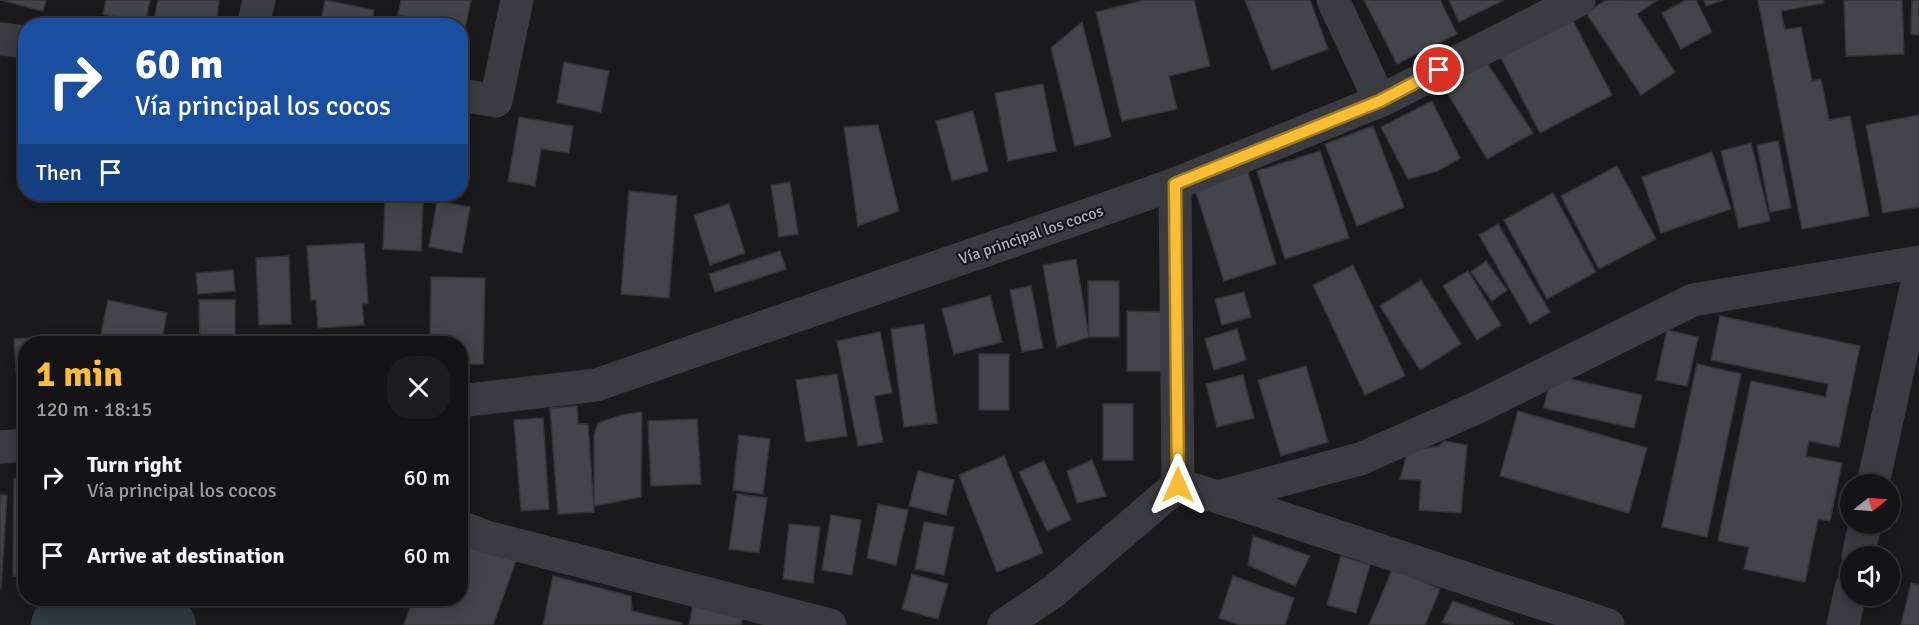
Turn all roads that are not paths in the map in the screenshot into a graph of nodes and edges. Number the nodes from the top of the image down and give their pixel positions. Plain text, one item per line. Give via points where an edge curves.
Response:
1 (259, 0) edge
2 (517, 0) edge
3 (1333, 0) edge
4 (1579, 0) edge
5 (255, 18) edge
6 (0, 39) edge
7 (18, 41) edge
8 (468, 97) edge
9 (1380, 101) junction
10 (1175, 184) junction
11 (1919, 262) edge
12 (1919, 274) edge
13 (468, 400) edge
14 (18, 446) edge
15 (0, 447) edge
16 (1876, 474) edge
17 (1178, 485) junction
18 (1218, 497) junction
19 (468, 530) edge
20 (1847, 606) edge
21 (830, 625) edge
22 (1004, 625) edge
23 (1608, 625) edge
24 (1843, 625) edge

1 - 5 street
2 - 8 street via 496,101
3 - 9 street
4 - 9 street, Vía principal los cocos
6 - 7 street
9 - 10 street, Vía principal los cocos
10 - 13 street, Vía principal los cocos via 596,385
10 - 17 street
11 - 18 street via 1693,300 1476,408 1360,459
12 - 16 street
14 - 15 street
17 - 18 street
17 - 22 street via 1054,591
18 - 23 street
19 - 21 street
20 - 24 street

